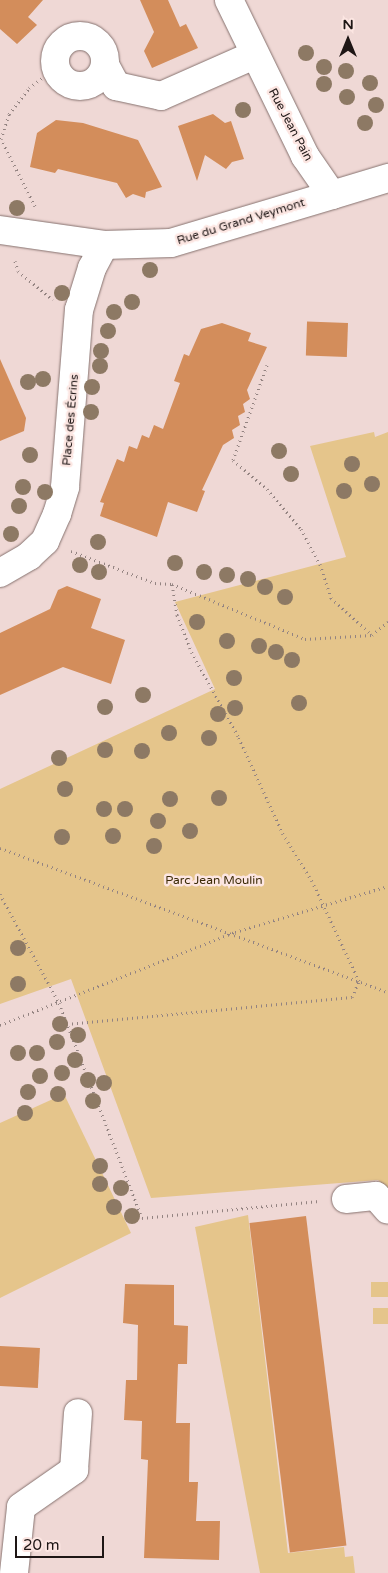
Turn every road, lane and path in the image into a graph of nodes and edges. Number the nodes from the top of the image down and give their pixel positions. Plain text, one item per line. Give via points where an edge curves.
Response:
1 (229, 0) edge
2 (254, 55) junction
3 (105, 65) junction
4 (56, 68) junction
5 (388, 178) edge
6 (332, 195) junction
7 (0, 230) edge
8 (28, 234) junction
9 (104, 245) junction
10 (58, 303) dead end
11 (267, 365) dead end
12 (45, 540) junction
13 (0, 573) edge
14 (172, 584) junction
15 (388, 622) edge
16 (372, 635) junction
17 (0, 848) edge
18 (388, 886) edge
19 (0, 894) edge
20 (324, 908) junction
21 (235, 932) junction
22 (359, 981) junction
23 (388, 992) edge
24 (59, 1003) junction
25 (68, 1024) junction
26 (0, 1025) edge
27 (346, 1199) joint
28 (388, 1210) edge
29 (78, 1413) dead end
30 (14, 1573) edge

1 - 2 street, Rue Jean Pain
2 - 3 street via 162,96 116,86
2 - 6 street, Rue Jean Pain via 305,156
3 - 4 street via 97,80 82,86 66,81
3 - 4 street via 98,43 83,36 61,45 55,60
4 - 8 path via 29,88 8,114 2,139 40,217
5 - 6 street
6 - 9 street, Rue du Grand Veymont via 171,243
7 - 8 street, Rue du Grand Veymont
8 - 9 street, Rue du Grand Veymont
8 - 10 path via 14,256 18,271
9 - 12 street, Place des Écrins via 92,268 79,310 65,487
11 - 16 path via 233,460 267,489 301,529 320,564 331,598
12 - 13 street, Place des Écrins via 28,556
12 - 14 path via 156,583
14 - 16 path via 305,639
14 - 20 path via 177,615 192,653
15 - 16 path
17 - 21 path
18 - 20 path
19 - 24 path
20 - 21 path
20 - 22 path
21 - 22 path
21 - 24 path
22 - 23 path
22 - 25 path via 352,997
24 - 25 path
24 - 26 path
25 - 27 path via 142,1218
27 - 28 street via 376,1196
29 - 30 street via 74,1470 21,1507

